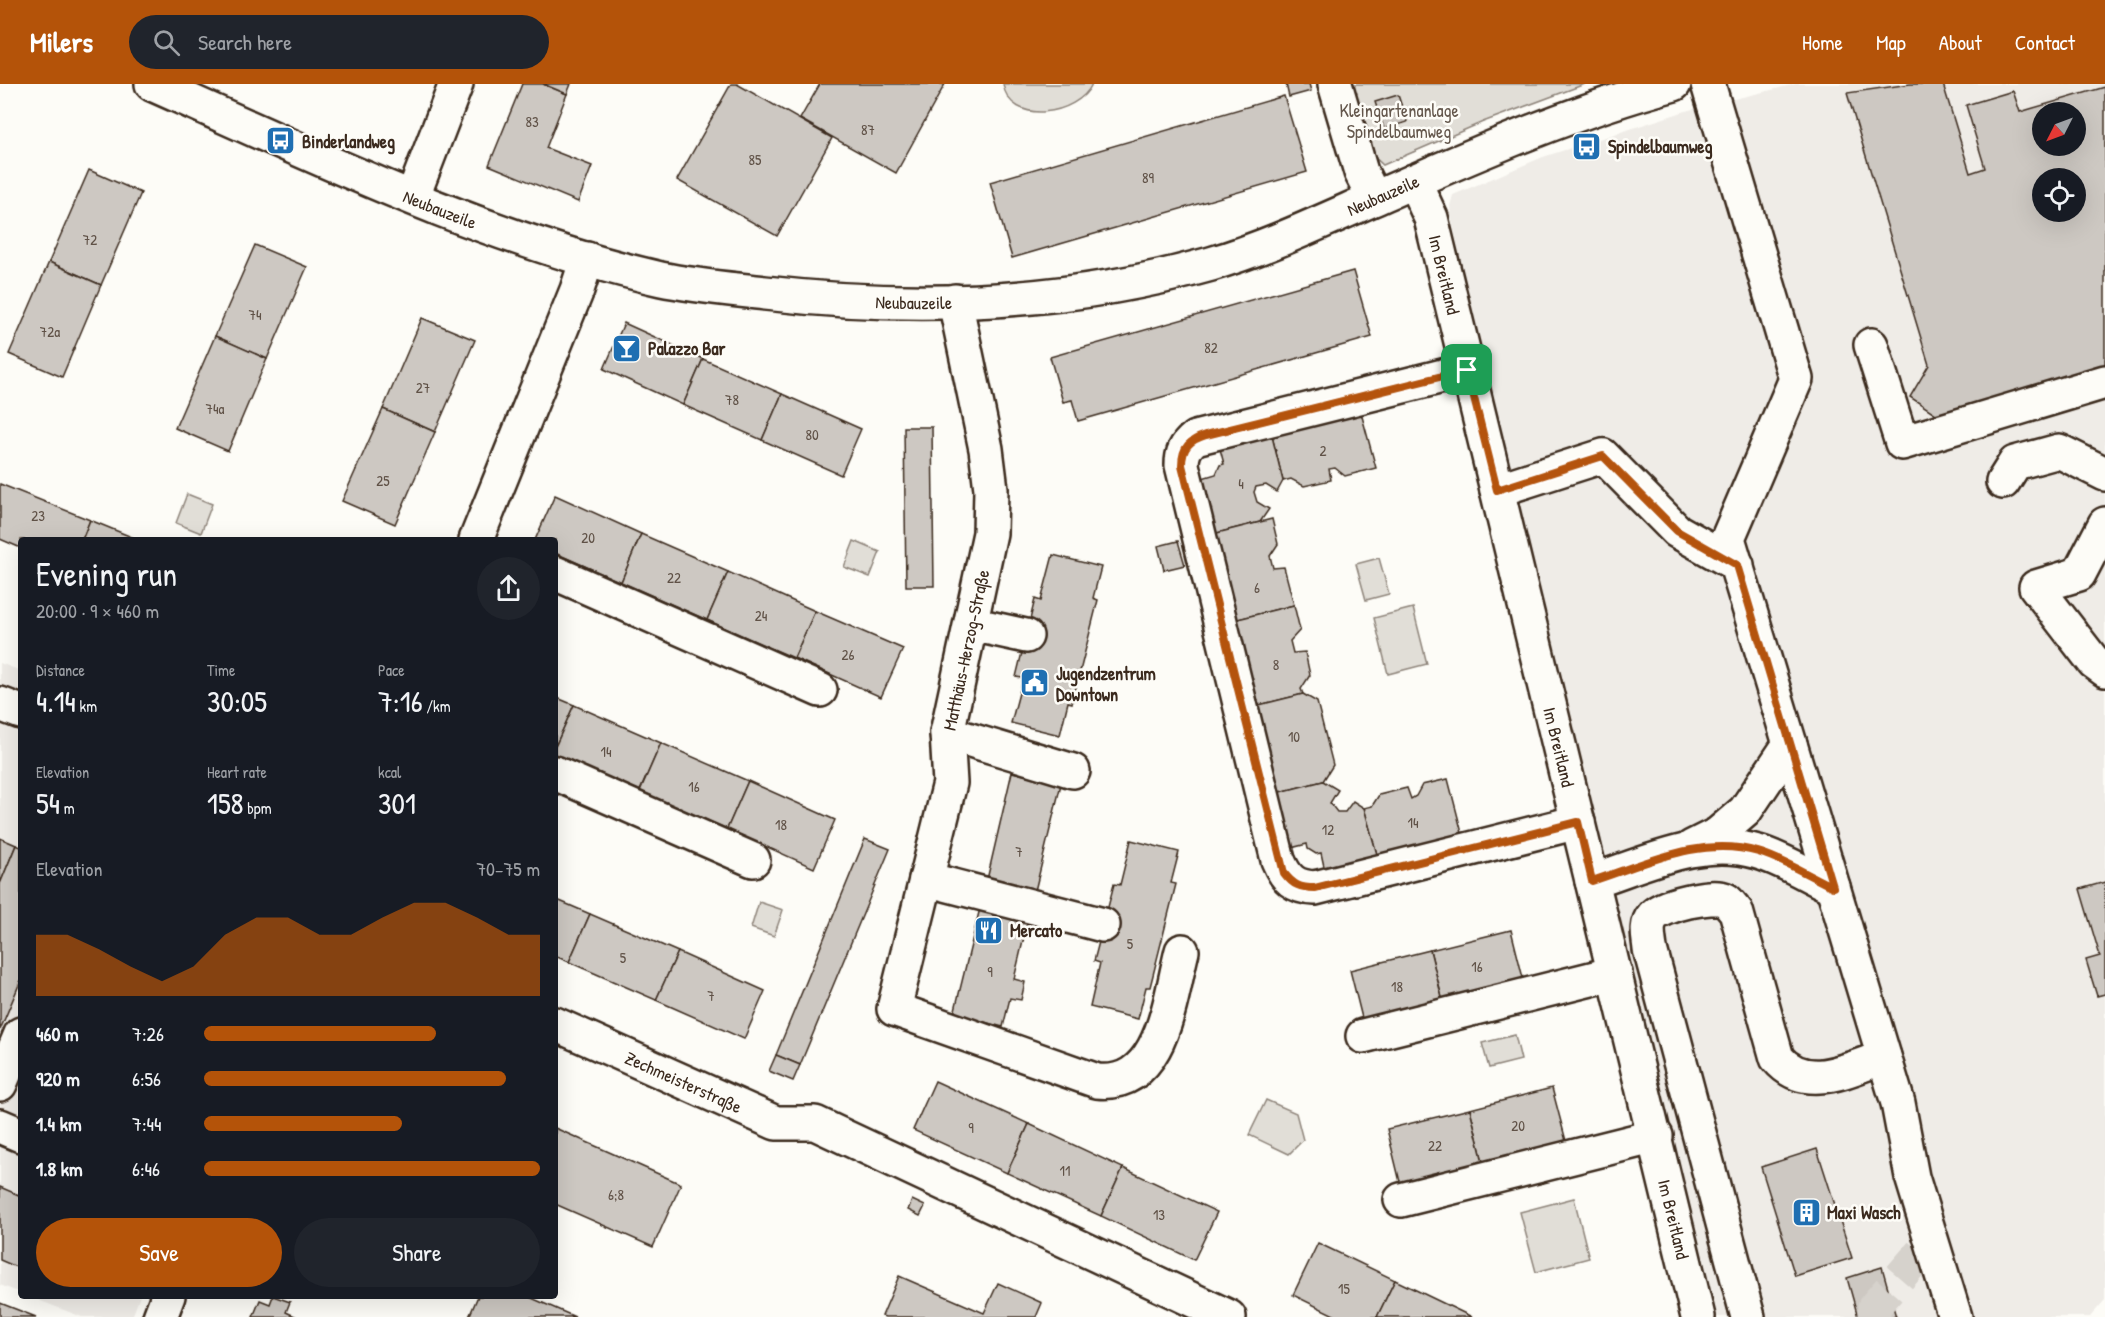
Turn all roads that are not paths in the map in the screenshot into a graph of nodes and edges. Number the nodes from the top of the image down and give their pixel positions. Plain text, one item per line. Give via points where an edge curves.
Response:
1 (152, 84) edge
2 (456, 84) edge
3 (1335, 84) edge
4 (1674, 84) edge
5 (1708, 84) edge
6 (1413, 181) junction
7 (413, 196) junction
8 (1374, 198) junction
9 (587, 259) junction
10 (955, 301) junction
11 (1871, 345) dead end
12 (1467, 370) junction
13 (2105, 382) edge
14 (2105, 474) edge
15 (2003, 482) dead end
16 (1497, 490) junction
17 (2105, 524) edge
18 (479, 537) edge
19 (1737, 565) junction
20 (558, 574) edge
21 (971, 624) junction
22 (1026, 636) dead end
23 (2105, 670) edge
24 (820, 690) dead end
25 (0, 704) edge
26 (18, 711) edge
27 (946, 733) junction
28 (1790, 744) junction
29 (1073, 771) dead end
30 (558, 774) edge
31 (1578, 822) junction
32 (1690, 849) junction
33 (753, 860) dead end
34 (926, 879) junction
35 (1592, 881) junction
36 (1833, 887) junction
37 (1103, 925) dead end
38 (1182, 951) dead end
39 (1615, 973) junction
40 (558, 1025) edge
41 (1363, 1036) dead end
42 (18, 1041) edge
43 (1884, 1058) junction
44 (0, 1084) edge
45 (0, 1126) edge
46 (18, 1133) edge
47 (1656, 1136) junction
48 (1401, 1200) dead end
49 (167, 1299) edge
50 (159, 1317) edge
51 (1229, 1317) edge
52 (1698, 1317) edge
53 (1748, 1317) edge
54 (1955, 1317) edge

1 - 7 street, Neubauzeile
2 - 7 street
3 - 8 street via 1361,172
4 - 6 street, Neubauzeile via 1511,141
5 - 19 street via 1796,379 1728,538
6 - 8 street, Neubauzeile
6 - 12 street, Im Breitland via 1431,218
7 - 9 street, Neubauzeile via 498,230
8 - 10 street, Neubauzeile via 1280,240 1144,282 1074,293
9 - 10 street, Neubauzeile via 663,279 740,291 822,300
9 - 18 street
10 - 21 street, Matthäus-Herzog-Straße via 991,489 990,533
11 - 13 street via 1902,443
12 - 16 street, Im Breitland
12 - 31 street via 1201,436 1187,444 1182,454 1278,860 1291,882 1301,888 1315,888
14 - 15 street via 2059,451 2015,463
16 - 19 street via 1603,456 1677,531
16 - 31 street, Im Breitland
17 - 23 street via 2079,574 2036,587 2094,663
19 - 28 street
20 - 24 street
21 - 22 street
21 - 27 street, Matthäus-Herzog-Straße
25 - 26 street
27 - 29 street
27 - 34 street, Matthäus-Herzog-Straße via 950,783
28 - 32 street via 1745,811 1718,834
28 - 36 street
30 - 33 street
31 - 35 street, Im Breitland
32 - 35 street
32 - 36 street via 1723,847 1758,852
34 - 37 street
34 - 38 street, Matthäus-Herzog-Straße via 894,1009 1097,1081 1112,1083 1128,1077 1154,1051
35 - 39 street, Im Breitland
36 - 43 street
39 - 41 street
39 - 47 street, Im Breitland
40 - 51 street, Zechmeisterstraße via 776,1123 815,1123
42 - 44 street
43 - 53 street via 1816,1078 1786,1069 1777,1058 1736,911 1725,900 1706,897 1661,910 1652,917 1647,928 1650,949
43 - 54 street via 1898,1103 1912,1177
45 - 46 street
47 - 48 street
47 - 52 street, Im Breitland
49 - 50 street

